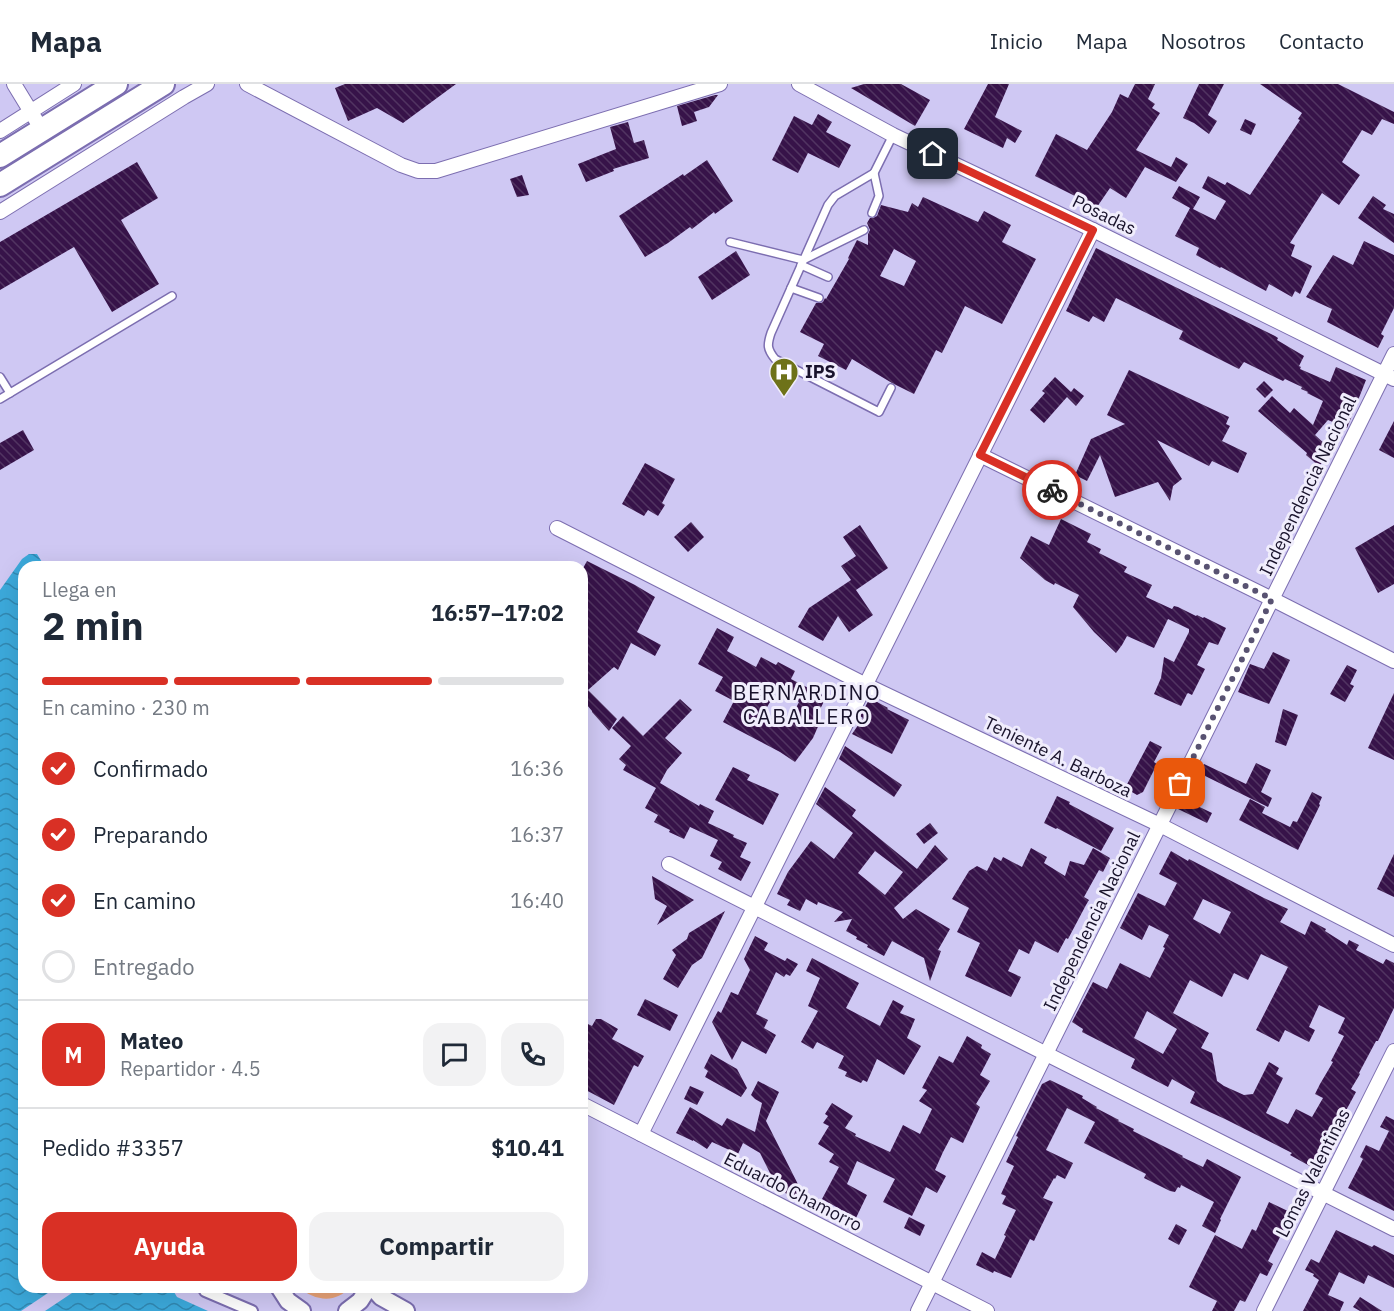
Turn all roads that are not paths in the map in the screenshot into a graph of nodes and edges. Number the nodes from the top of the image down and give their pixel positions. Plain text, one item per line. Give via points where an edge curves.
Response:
1 (14, 84) edge
2 (74, 84) edge
3 (116, 84) edge
4 (163, 84) edge
5 (207, 84) edge
6 (247, 84) edge
7 (720, 84) edge
8 (799, 84) edge
9 (36, 121) junction
10 (0, 131) edge
11 (894, 135) junction
12 (0, 156) edge
13 (874, 173) junction
14 (0, 184) edge
15 (0, 212) edge
16 (872, 213) dead end
17 (864, 230) dead end
18 (1093, 230) junction
19 (730, 242) dead end
20 (802, 262) junction
21 (828, 277) dead end
22 (791, 288) junction
23 (172, 296) dead end
24 (819, 298) dead end
25 (1394, 354) edge
26 (0, 377) edge
27 (1389, 377) edge
28 (891, 388) dead end
29 (10, 393) junction
30 (0, 399) edge
31 (980, 455) junction
32 (557, 528) dead end
33 (1272, 599) junction
34 (1394, 661) edge
35 (866, 685) junction
36 (1160, 825) junction
37 (669, 864) dead end
38 (754, 907) junction
39 (1394, 945) edge
40 (1394, 1051) edge
41 (1046, 1054) junction
42 (588, 1107) edge
43 (641, 1134) junction
44 (1323, 1193) junction
45 (1394, 1229) edge
46 (932, 1283) junction
47 (210, 1293) edge
48 (283, 1293) edge
49 (366, 1293) edge
50 (377, 1293) edge
51 (252, 1311) edge
52 (302, 1311) edge
53 (346, 1311) edge
54 (406, 1311) edge
55 (918, 1311) edge
56 (987, 1311) edge
57 (1264, 1311) edge

1 - 9 street
2 - 9 street
3 - 9 highway
4 - 14 highway
5 - 15 street
6 - 7 street via 401,165 418,171 436,171
8 - 11 street, Posadas
9 - 10 street
9 - 12 highway
11 - 13 lane
11 - 18 street, Posadas
13 - 16 lane via 879,196
13 - 20 lane via 835,196
17 - 20 lane
18 - 27 street, Posadas
18 - 31 street
19 - 20 lane
20 - 21 lane
20 - 22 lane
22 - 24 lane
22 - 28 lane via 768,343 775,359 879,412
23 - 29 lane
25 - 27 street, Independencia Nacional
26 - 29 lane
27 - 33 street, Independencia Nacional
29 - 30 lane
31 - 33 street
31 - 35 street
32 - 35 street, Teniente A. Barboza
33 - 34 street
33 - 36 street, Independencia Nacional
35 - 36 street, Teniente A. Barboza
35 - 38 street
36 - 39 street, Teniente A. Barboza
36 - 41 street, Independencia Nacional
37 - 38 street
38 - 41 street
38 - 43 street
40 - 44 street, Lomas Valentinas
41 - 44 street
41 - 46 street, Independencia Nacional
42 - 43 street, Eduardo Chamorro
43 - 46 street, Eduardo Chamorro
44 - 45 street
44 - 57 street, Lomas Valentinas
46 - 55 street, Independencia Nacional
46 - 56 street, Eduardo Chamorro
47 - 51 street
48 - 52 street
49 - 53 street
50 - 54 street

